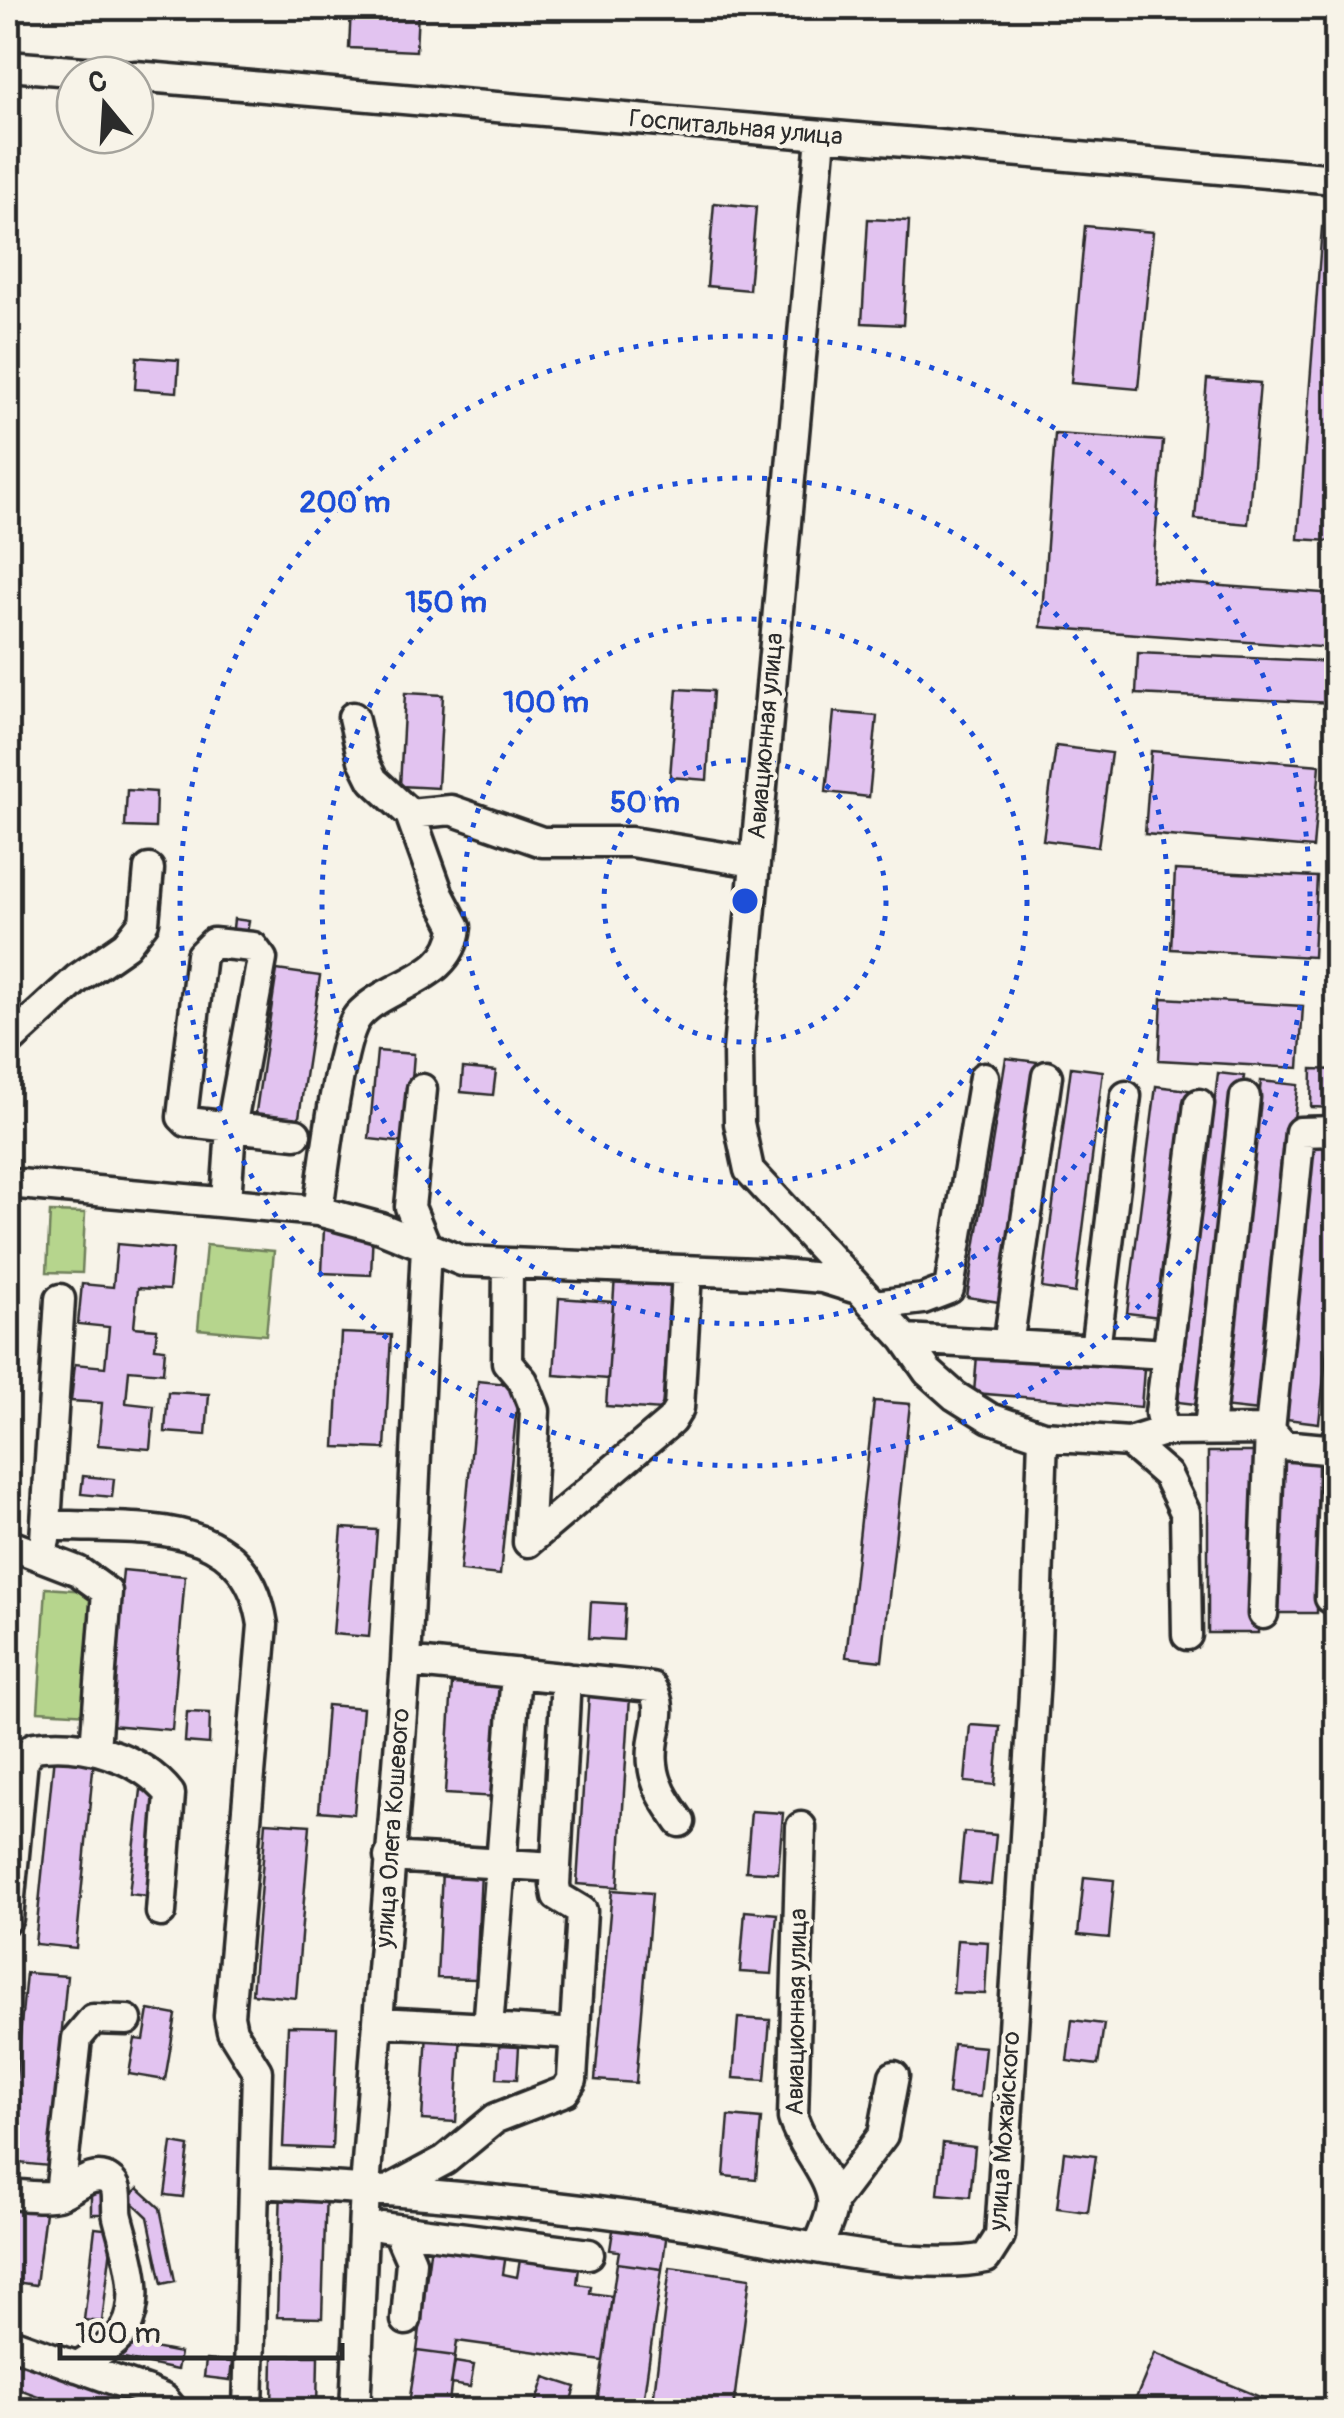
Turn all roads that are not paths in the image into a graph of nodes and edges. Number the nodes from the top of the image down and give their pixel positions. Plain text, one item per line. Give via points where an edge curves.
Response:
1 (8, 66) edge
2 (55, 70) edge
3 (155, 78) edge
4 (821, 136) junction
5 (1336, 178) edge
6 (353, 717) dead end
7 (410, 814) junction
8 (754, 862) junction
9 (149, 869) dead end
10 (8, 1042) edge
11 (1047, 1076) dead end
12 (984, 1077) dead end
13 (422, 1089) dead end
14 (1126, 1096) dead end
15 (1245, 1096) dead end
16 (1199, 1104) dead end
17 (231, 1128) junction
18 (1336, 1131) edge
19 (296, 1134) dead end
20 (8, 1183) edge
21 (226, 1200) junction
22 (318, 1212) junction
23 (426, 1246) junction
24 (508, 1265) junction
25 (687, 1272) junction
26 (868, 1298) junction
27 (60, 1299) dead end
28 (905, 1339) junction
29 (1008, 1345) junction
30 (1095, 1350) junction
31 (1168, 1354) junction
32 (1209, 1430) junction
33 (1270, 1430) junction
34 (1164, 1432) junction
35 (1044, 1436) junction
36 (1336, 1439) edge
37 (1129, 1442) junction
38 (1336, 1450) edge
39 (46, 1525) junction
40 (8, 1544) edge
41 (44, 1556) junction
42 (1330, 1598) dead end
43 (1264, 1614) dead end
44 (1186, 1634) dead end
45 (406, 1662) junction
46 (516, 1674) junction
47 (566, 1678) junction
48 (95, 1750) junction
49 (680, 1822) dead end
50 (801, 1826) dead end
51 (11, 1846) edge
52 (389, 1856) junction
53 (501, 1864) junction
54 (556, 1868) junction
55 (161, 1912) dead end
56 (8, 1918) edge
57 (127, 2020) dead end
58 (378, 2022) junction
59 (488, 2028) junction
60 (575, 2034) junction
61 (894, 2076) dead end
62 (257, 2183) junction
63 (378, 2188) junction
64 (8, 2194) edge
65 (60, 2194) junction
66 (833, 2202) junction
67 (366, 2226) junction
68 (397, 2229) junction
69 (818, 2247) junction
70 (590, 2254) dead end
71 (406, 2320) dead end
72 (8, 2342) edge
73 (78, 2367) junction
74 (173, 2410) edge
75 (248, 2410) edge
76 (355, 2410) edge

1 - 2 street
3 - 4 street, Госпитальная улица
4 - 5 street, Госпитальная улица
4 - 8 street, Авиационная улица
6 - 7 street via 373,780
7 - 8 street via 451,810 542,842 632,842
7 - 22 street via 456,927 455,940 419,980 356,1018 330,1117
8 - 26 street, Авиационная улица via 738,1050 739,1123 749,1170
9 - 10 street via 144,922 126,945
11 - 29 street
12 - 26 street via 948,1290 923,1299
13 - 23 street via 410,1207
14 - 30 street
15 - 32 street
16 - 31 street
17 - 17 street via 262,959 252,947 214,944 202,955 180,1110 187,1122
17 - 19 street
17 - 21 street
18 - 33 street via 1300,1132
20 - 21 street
21 - 22 street
22 - 23 street
23 - 24 street via 462,1261
23 - 45 street, улица Олега Кошевого
24 - 25 street
24 - 25 street via 507,1362 535,1411 528,1542 671,1422 679,1408
25 - 26 street via 793,1275
26 - 28 street, Авиационная улица
27 - 39 street
28 - 29 street
28 - 35 street, Авиационная улица via 955,1396 990,1418
29 - 30 street
30 - 31 street
31 - 34 street
32 - 33 street, Авиационная улица
32 - 34 street, Авиационная улица
33 - 38 street via 1283,1445
33 - 43 street
34 - 37 street, Авиационная улица
35 - 37 street, Авиационная улица
35 - 69 street, улица Можайского via 1000,2236 986,2258 971,2261
36 - 38 street
37 - 44 street via 1167,1475 1185,1512
38 - 42 street
39 - 41 street
39 - 62 street via 204,1538 241,1564 258,1592 263,1625 229,2016 258,2071
40 - 41 street
41 - 48 street via 107,1592
45 - 46 street
45 - 52 street, улица Олега Кошевого
46 - 47 street
46 - 53 street
47 - 49 street via 651,1686 660,1711 652,1737 655,1780
47 - 54 street
48 - 51 street via 44,1745 26,1752
48 - 55 street via 148,1770 170,1794
50 - 66 street, Авиационная улица via 793,2118
51 - 56 street
52 - 53 street
52 - 58 street, улица Олега Кошевого
53 - 54 street
53 - 59 street
54 - 60 street via 557,1896 582,1911
57 - 65 street via 93,2019 76,2038
58 - 59 street
58 - 63 street, улица Олега Кошевого
59 - 60 street
60 - 63 street via 572,2080 564,2091 496,2118 445,2160
61 - 66 street via 883,2135
62 - 63 street, улица Можайского
62 - 75 street
63 - 67 street, улица Олега Кошевого
63 - 69 street, улица Можайского via 680,2223
64 - 65 street
65 - 73 street via 80,2182 109,2179 127,2240 133,2303 127,2326
66 - 69 street
67 - 68 street
67 - 76 street, улица Олега Кошевого
68 - 70 street
68 - 71 street via 411,2261
72 - 73 street
73 - 74 street via 164,2400

